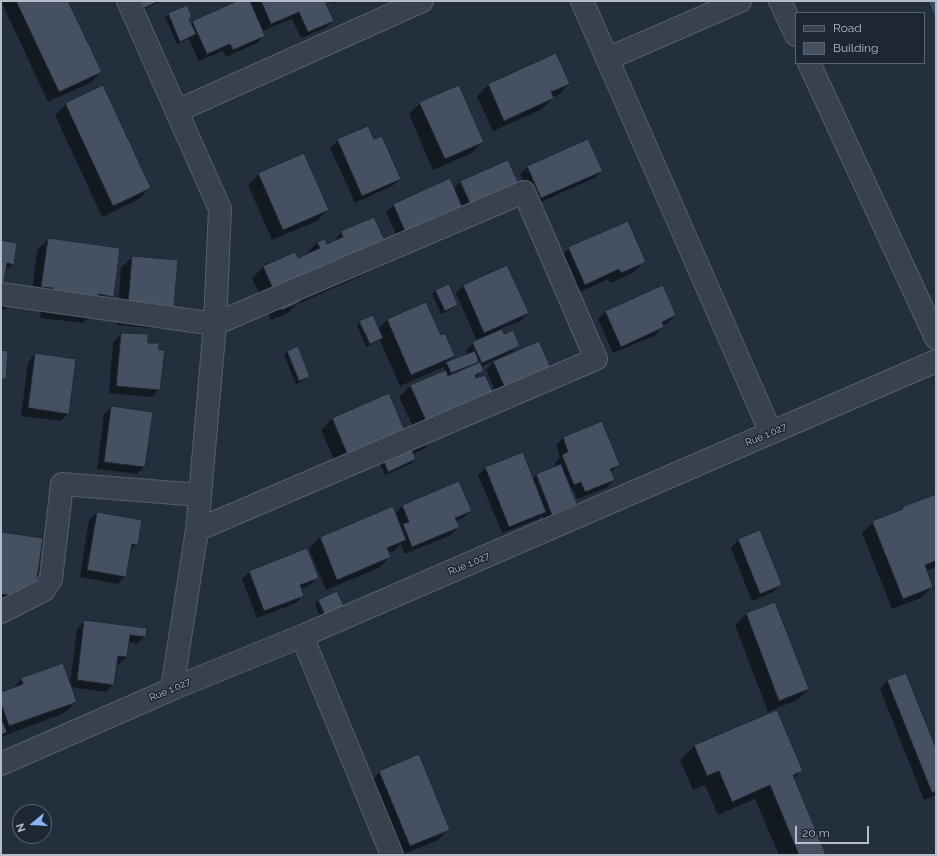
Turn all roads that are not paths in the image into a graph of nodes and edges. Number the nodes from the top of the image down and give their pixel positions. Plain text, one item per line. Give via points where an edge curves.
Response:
1 (128, 1) edge
2 (422, 1) edge
3 (582, 1) edge
4 (740, 1) edge
5 (780, 1) edge
6 (795, 33) edge
7 (607, 58) junction
8 (809, 64) edge
9 (177, 111) junction
10 (1, 294) edge
11 (215, 324) junction
12 (936, 338) edge
13 (936, 361) edge
14 (771, 433) junction
15 (200, 495) junction
16 (197, 530) junction
17 (1, 612) edge
18 (302, 636) junction
19 (172, 689) junction
20 (1, 764) edge
21 (392, 855) edge

1 - 9 street
2 - 9 street
3 - 7 street
4 - 7 street
5 - 6 street
7 - 14 street
8 - 12 street
9 - 11 street via 220,209
10 - 11 street
11 - 15 street
11 - 16 street via 524,192 596,359
13 - 14 street, Rue 1.027
14 - 18 street, Rue 1.027
15 - 16 street
15 - 17 street via 62,484 51,580 44,590
16 - 19 street
18 - 19 street, Rue 1.027
18 - 21 street
19 - 20 street, Rue 1.027

